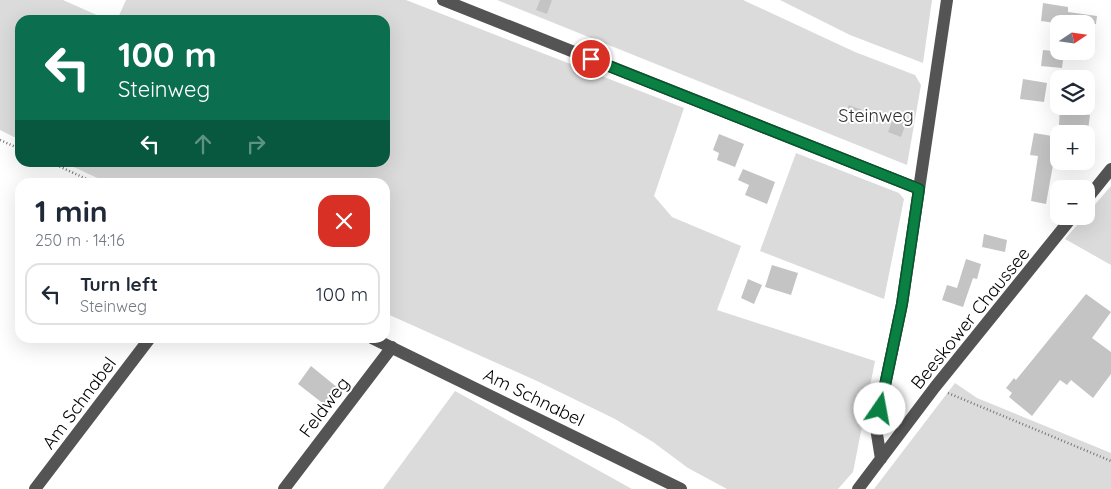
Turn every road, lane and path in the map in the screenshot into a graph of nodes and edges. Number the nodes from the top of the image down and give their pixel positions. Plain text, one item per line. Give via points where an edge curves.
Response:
1 (443, 0) edge
2 (947, 0) edge
3 (0, 140) edge
4 (15, 147) edge
5 (61, 167) edge
6 (1111, 169) edge
7 (85, 178) edge
8 (919, 189) junction
9 (1095, 189) edge
10 (1066, 225) edge
11 (146, 343) edge
12 (383, 343) edge
13 (392, 347) junction
14 (935, 387) junction
15 (881, 459) junction
16 (1111, 461) edge
17 (35, 489) edge
18 (284, 489) edge
19 (681, 489) edge
20 (858, 489) edge

1 - 8 street
2 - 8 street
3 - 4 path
5 - 7 path
6 - 9 street
8 - 15 street via 902,304 876,428
10 - 14 street, Beeskower Chaussee
11 - 17 street, Am Schnabel
12 - 13 street, Am Schnabel
13 - 18 street, Feldweg
13 - 19 street, Am Schnabel
14 - 15 street, Beeskower Chaussee
14 - 16 path
15 - 20 street, Beeskower Chaussee

